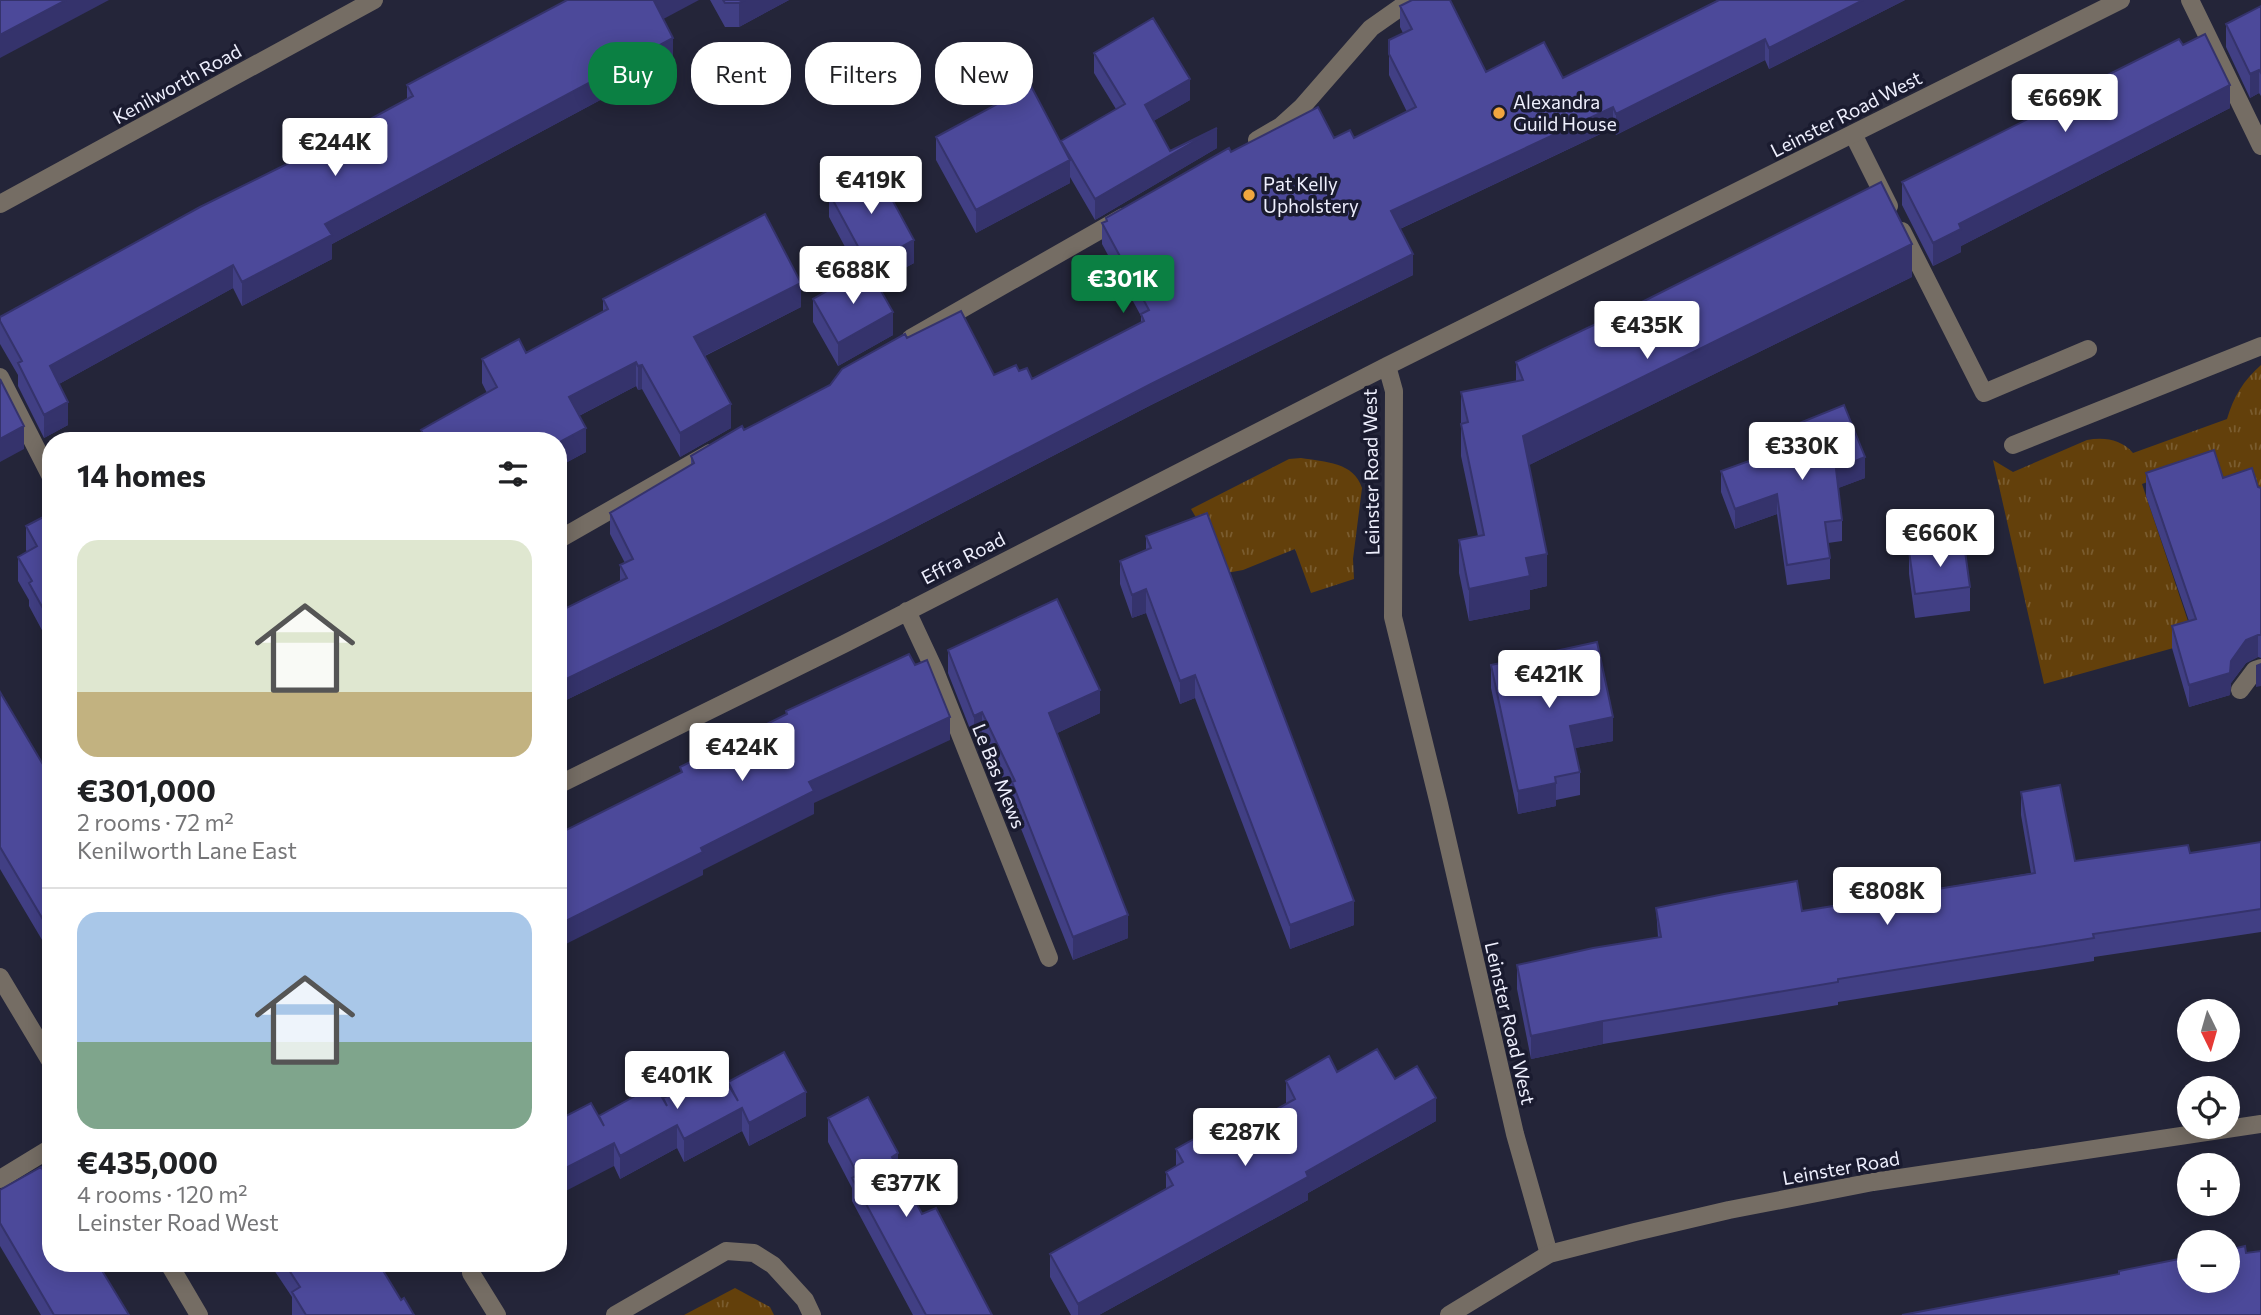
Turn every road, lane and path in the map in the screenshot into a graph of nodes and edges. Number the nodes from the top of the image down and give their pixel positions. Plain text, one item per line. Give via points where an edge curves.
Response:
1 (374, 0) edge
2 (1411, 0) edge
3 (2121, 0) edge
4 (2190, 0) edge
5 (1853, 134) junction
6 (2261, 146) edge
7 (1245, 147) edge
8 (0, 204) edge
9 (1136, 209) edge
10 (2261, 346) edge
11 (895, 347) edge
12 (2088, 349) dead end
13 (1387, 366) junction
14 (0, 377) edge
15 (727, 444) edge
16 (2013, 445) dead end
17 (42, 459) edge
18 (567, 535) edge
19 (907, 611) junction
20 (2261, 668) edge
21 (2240, 690) dead end
22 (567, 781) edge
23 (1049, 958) dead end
24 (0, 977) edge
25 (42, 1037) edge
26 (2261, 1124) edge
27 (42, 1153) edge
28 (0, 1179) edge
29 (1549, 1254) junction
30 (174, 1272) edge
31 (471, 1273) dead end
32 (199, 1315) edge
33 (497, 1315) edge
34 (615, 1315) edge
35 (813, 1315) edge
36 (1449, 1315) edge

1 - 8 street, Kenilworth Road
2 - 7 street via 1371,28 1281,126
3 - 5 street, Leinster Road West
4 - 6 street
5 - 12 street via 1984,393
5 - 13 street, Leinster Road West
9 - 11 street
10 - 16 street
13 - 19 street, Effra Road
13 - 29 street, Leinster Road West via 1394,391 1393,617 1515,1134
14 - 17 street
15 - 18 street
19 - 22 street, Effra Road
19 - 23 street, Le Bas Mews
20 - 21 street
24 - 25 street
26 - 29 street, Leinster Road via 1873,1182 1729,1210
27 - 28 street
29 - 36 street, Leinster Road
30 - 32 street
31 - 33 street
34 - 35 street via 726,1251 754,1254 773,1265

